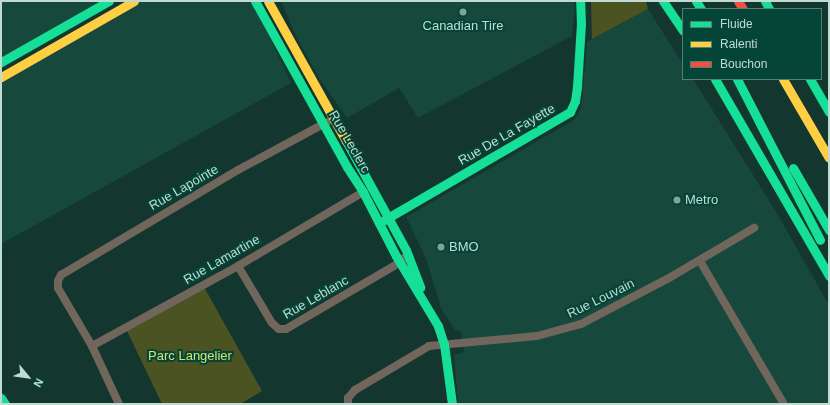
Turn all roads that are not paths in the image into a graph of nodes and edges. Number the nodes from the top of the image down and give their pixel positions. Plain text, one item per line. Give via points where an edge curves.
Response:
1 (109, 1) edge
2 (134, 1) edge
3 (255, 1) edge
4 (268, 1) edge
5 (273, 1) edge
6 (580, 1) edge
7 (663, 1) edge
8 (673, 1) edge
9 (682, 18) edge
10 (279, 19) junction
11 (682, 30) edge
12 (1, 62) edge
13 (1, 77) edge
14 (716, 80) edge
15 (738, 80) edge
16 (743, 80) edge
17 (785, 80) edge
18 (785, 80) edge
19 (811, 80) edge
20 (829, 112) edge
21 (333, 118) junction
22 (323, 123) junction
23 (829, 144) edge
24 (829, 158) edge
25 (363, 192) junction
26 (388, 217) junction
27 (379, 223) junction
28 (754, 228) dead end
29 (829, 230) edge
30 (408, 254) junction
31 (829, 257) edge
32 (399, 261) junction
33 (700, 261) junction
34 (238, 266) junction
35 (829, 276) edge
36 (421, 295) junction
37 (444, 344) junction
38 (92, 346) junction
39 (1, 398) edge
40 (5, 404) edge
41 (119, 404) edge
42 (348, 404) edge
43 (452, 404) edge
44 (784, 404) edge

1 - 12 main road
2 - 13 main road
3 - 22 main road, Rue Leclerc
4 - 10 main road, Rue Leclerc
5 - 10 main road
6 - 26 main road, Rue De La Fayette via 578,87 570,112
7 - 11 main road
8 - 9 main road
10 - 21 main road, Rue Leclerc
14 - 35 main road
15 - 31 main road
16 - 29 main road
17 - 23 main road
18 - 24 main road
19 - 20 main road
21 - 22 street, Rue Lapointe
21 - 26 main road, Rue Leclerc
22 - 25 main road, Rue Leclerc
22 - 38 street, Rue Lapointe via 67,269 58,281 58,288
25 - 27 main road, Rue Leclerc
25 - 34 street, Rue Lamartine
26 - 27 main road, Rue De La Fayette
26 - 30 main road, Rue Leclerc
27 - 32 main road, Rue Leclerc
28 - 33 street, Rue Louvain
30 - 32 street, Rue Leblanc
30 - 36 main road, Rue Leclerc via 420,282
32 - 34 street, Rue Leblanc via 286,330 279,329 272,323
32 - 36 main road, Rue Leclerc
33 - 37 street, Rue Louvain via 577,326 537,336
33 - 44 street
34 - 38 street, Rue Lamartine
36 - 37 main road, Rue Leclerc via 438,326
37 - 42 street, Rue Louvain via 425,347 355,390 348,398
37 - 43 main road, Rue Leclerc
38 - 41 street
39 - 40 main road

